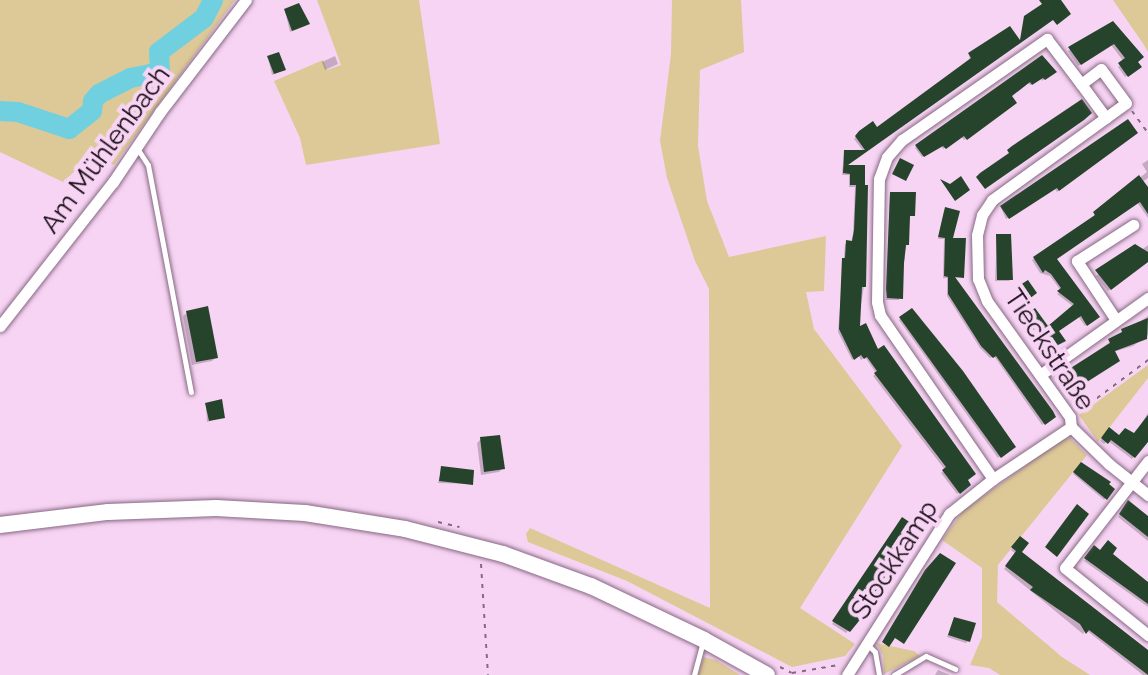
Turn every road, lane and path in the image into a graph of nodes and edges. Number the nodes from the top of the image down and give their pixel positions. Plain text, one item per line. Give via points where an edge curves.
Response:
1 (246, 0) edge
2 (1081, 84) junction
3 (1126, 103) junction
4 (1106, 118) junction
5 (1148, 133) edge
6 (136, 146) junction
7 (1133, 225) dead end
8 (1148, 298) edge
9 (1116, 320) junction
10 (0, 326) edge
11 (1148, 360) edge
12 (1040, 375) junction
13 (191, 392) dead end
14 (1070, 422) junction
15 (1148, 461) edge
16 (993, 479) junction
17 (1132, 481) junction
18 (1148, 495) edge
19 (0, 525) edge
20 (481, 548) junction
21 (1148, 635) edge
22 (704, 640) junction
23 (867, 644) junction
24 (955, 669) dead end
25 (488, 675) edge
26 (694, 675) edge
27 (767, 675) edge
28 (847, 675) edge
29 (879, 675) edge
30 (894, 675) edge

1 - 6 street, Am Mühlenbach
2 - 3 street via 1101,69
2 - 4 street
2 - 16 street via 1047,39 902,140 887,157 879,179 880,315
3 - 4 street, Tieckstraße
3 - 5 path
4 - 12 street, Tieckstraße via 992,200 982,215 978,279 987,301
6 - 10 street, Am Mühlenbach
6 - 13 lane via 148,165
7 - 9 street via 1077,261
8 - 9 street
9 - 12 street
11 - 14 path
12 - 14 street, Tieckstraße
14 - 16 street, Stockkamp
14 - 17 street, Tieckstraße
15 - 17 street
16 - 23 street, Stockkamp via 949,514
17 - 18 street, Tieckstraße
17 - 21 street via 1065,568
19 - 20 main road via 108,512 245,509 360,521
20 - 22 main road via 591,586
20 - 25 path
22 - 26 lane
22 - 27 main road
23 - 28 street, Stockkamp
23 - 29 lane via 875,652
24 - 30 lane via 926,656

